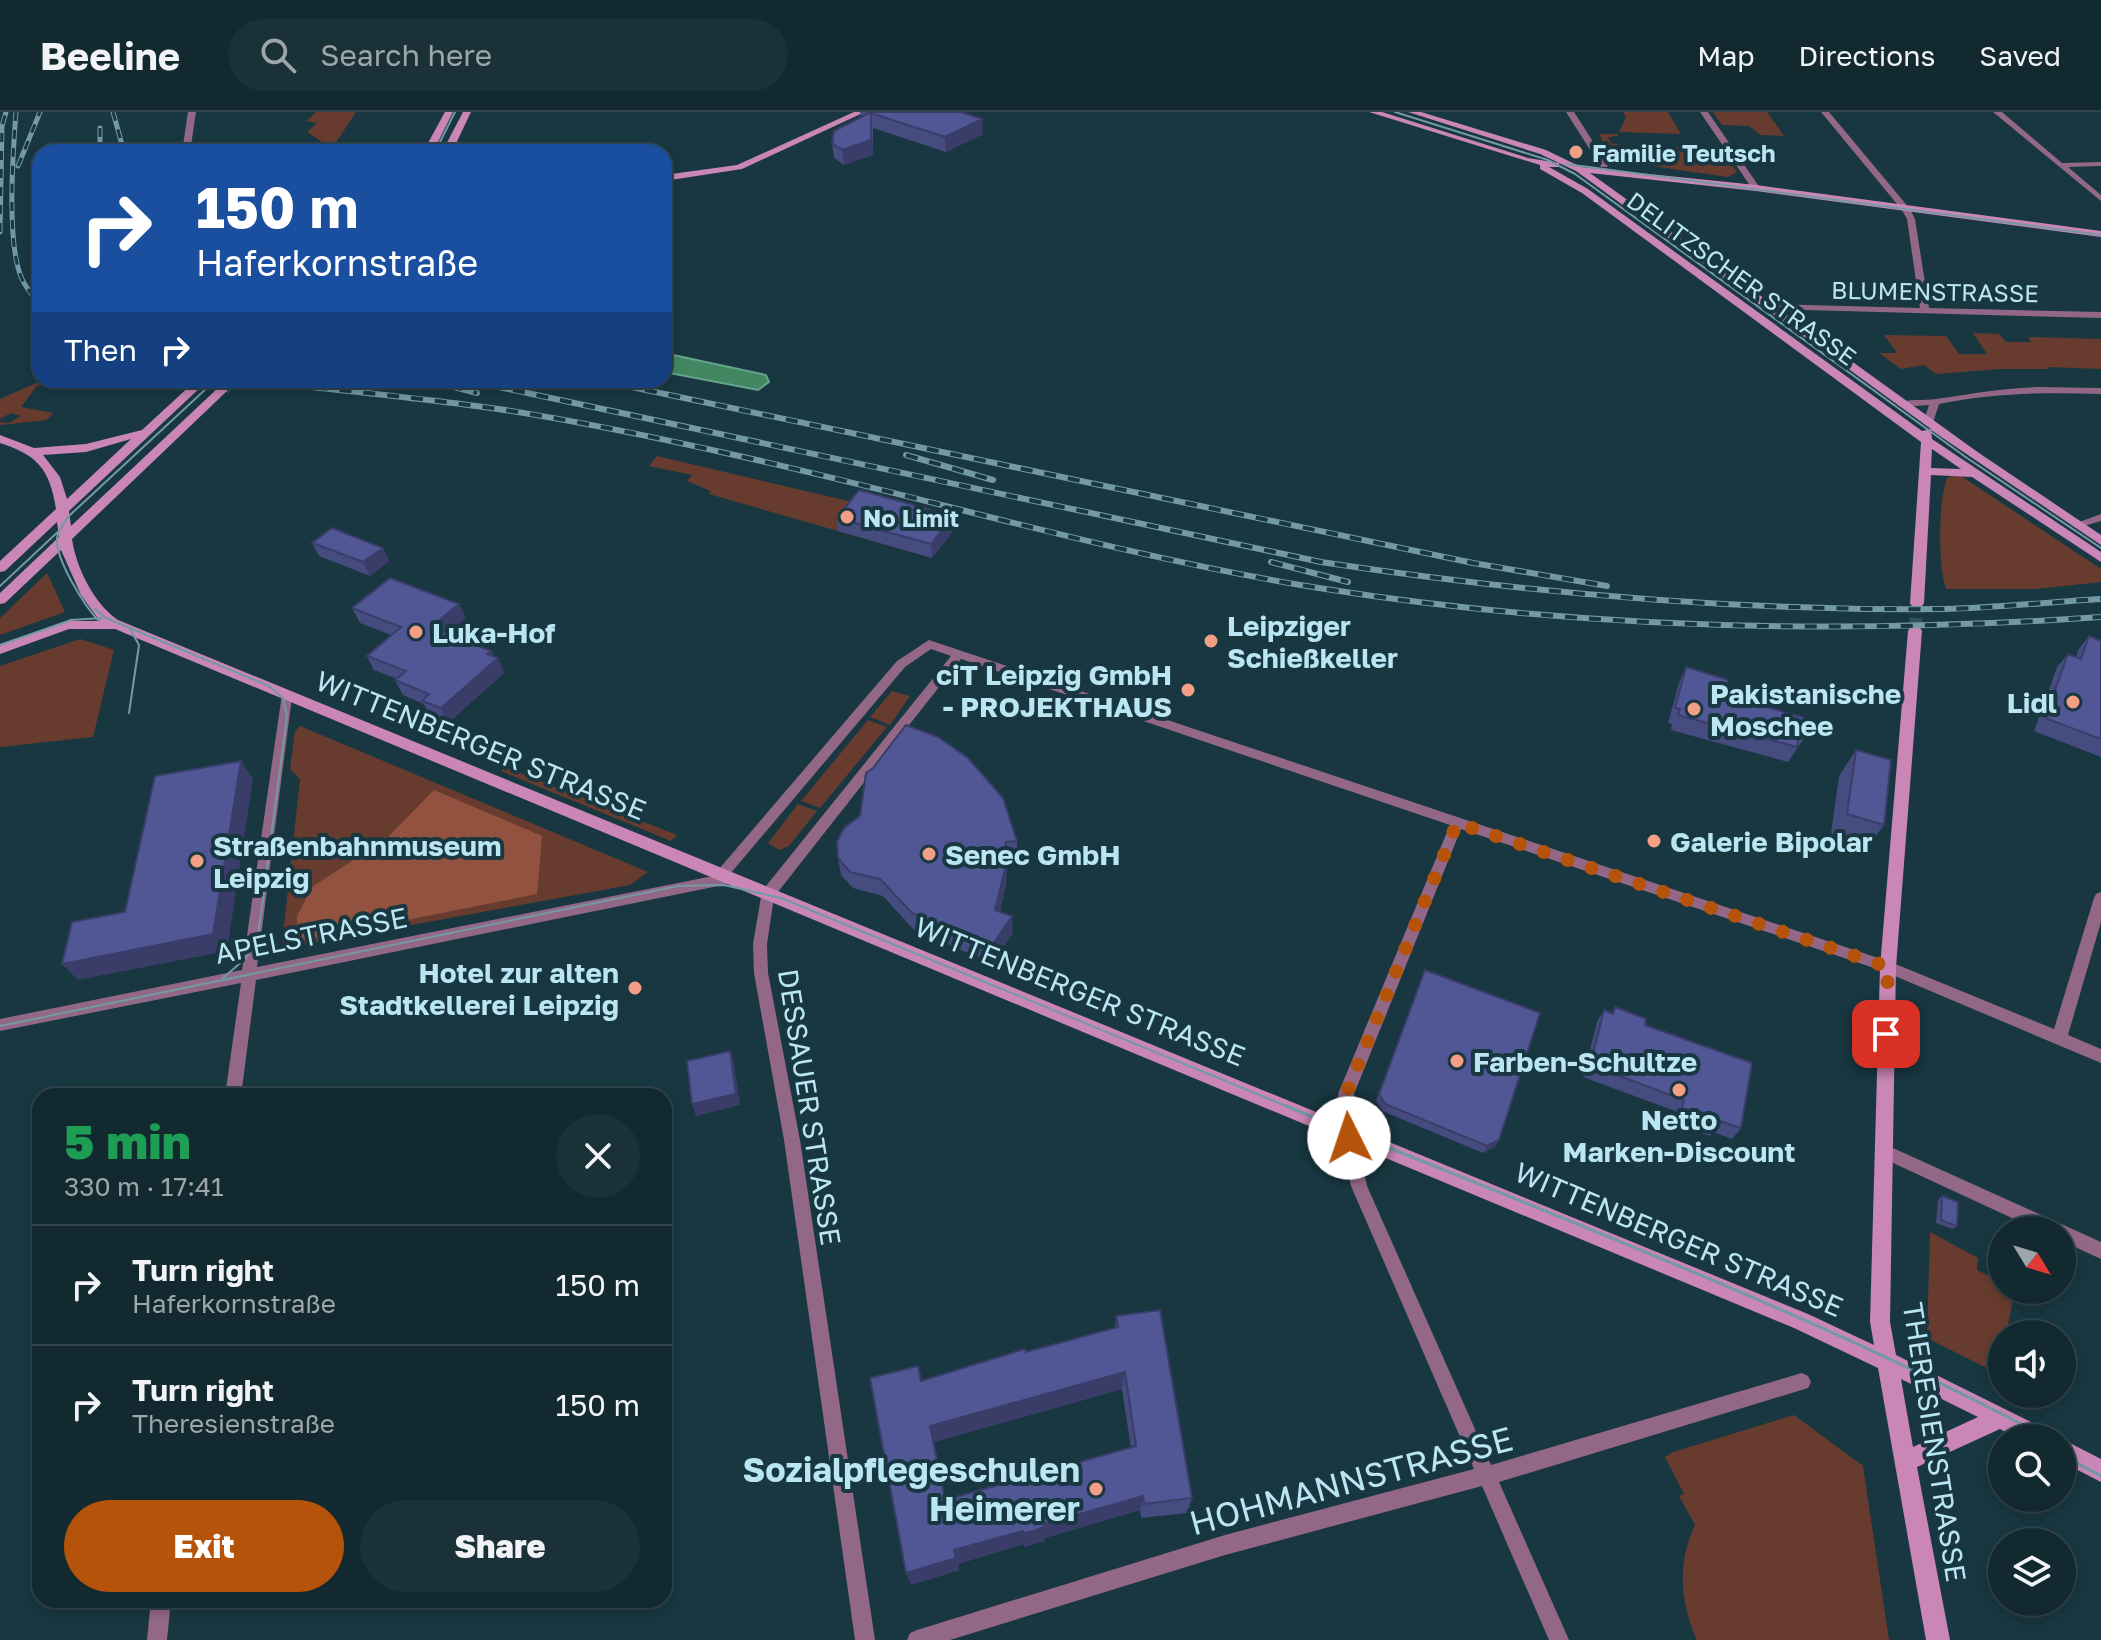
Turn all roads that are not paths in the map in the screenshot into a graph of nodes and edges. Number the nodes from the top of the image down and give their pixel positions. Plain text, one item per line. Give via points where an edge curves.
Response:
1 (192, 112) edge
2 (449, 112) edge
3 (467, 112) edge
4 (861, 112) edge
5 (1373, 112) edge
6 (1412, 112) edge
7 (1570, 112) edge
8 (1704, 112) edge
9 (1825, 112) edge
10 (1997, 112) edge
11 (187, 144) edge
12 (432, 144) edge
13 (451, 144) edge
14 (1543, 152) junction
15 (1527, 160) junction
16 (2101, 164) edge
17 (2061, 165) junction
18 (1579, 169) junction
19 (1606, 169) junction
20 (672, 177) edge
21 (1756, 188) junction
22 (2101, 199) edge
23 (1621, 201) junction
24 (1906, 209) junction
25 (2101, 234) edge
26 (1769, 307) junction
27 (1925, 310) junction
28 (2101, 315) edge
29 (194, 388) edge
30 (223, 389) tunnel mouth
31 (2101, 391) edge
32 (1935, 402) junction
33 (1903, 404) junction
34 (1928, 423) junction
35 (148, 430) junction
36 (0, 439) edge
37 (1926, 440) junction
38 (34, 452) junction
39 (1925, 471) junction
40 (1974, 473) junction
41 (64, 509) junction
42 (2101, 517) edge
43 (2077, 525) junction
44 (66, 530) junction
45 (2101, 541) edge
46 (2101, 558) edge
47 (0, 568) edge
48 (0, 600) edge
49 (1917, 603) tunnel mouth
50 (117, 626) junction
51 (1915, 631) tunnel mouth
52 (0, 649) edge
53 (959, 654) junction
54 (286, 697) junction
55 (1457, 823) junction
56 (724, 877) junction
57 (767, 895) junction
58 (2101, 898) edge
59 (1888, 967) junction
60 (251, 973) junction
61 (0, 1025) edge
62 (2059, 1038) junction
63 (2101, 1056) edge
64 (234, 1088) edge
65 (1348, 1134) junction
66 (1884, 1151) junction
67 (2026, 1216) edge
68 (2076, 1239) edge
69 (2101, 1251) edge
70 (1888, 1360) junction
71 (1802, 1382) dead end
72 (2001, 1418) junction
73 (2012, 1424) edge
74 (2076, 1458) edge
75 (1906, 1461) junction
76 (2101, 1471) edge
77 (1485, 1474) junction
78 (160, 1608) edge
79 (157, 1640) edge
80 (865, 1640) edge
81 (917, 1640) edge
82 (1559, 1640) edge
83 (1938, 1640) edge

1 - 11 street
2 - 12 main road
3 - 13 main road
4 - 20 main road via 739,167
5 - 15 main road
6 - 14 main road
7 - 19 street
8 - 21 street
9 - 24 street
10 - 17 street
14 - 18 main road, DELITZSCHER STRASSE
14 - 19 main road
15 - 18 main road
15 - 37 main road, DELITZSCHER STRASSE via 1585,191
16 - 17 street
17 - 22 street
18 - 19 main road
18 - 23 main road, DELITZSCHER STRASSE
19 - 21 main road
19 - 23 main road
21 - 24 main road
23 - 26 main road, DELITZSCHER STRASSE
24 - 25 main road
24 - 27 street
26 - 27 street, BLUMENSTRASSE
26 - 33 main road, DELITZSCHER STRASSE
27 - 28 street, BLUMENSTRASSE
29 - 35 main road
30 - 44 main road
31 - 32 street via 1995,391
32 - 33 street
32 - 34 street
33 - 34 main road, DELITZSCHER STRASSE
34 - 37 main road
34 - 43 main road, DELITZSCHER STRASSE
35 - 38 main road via 86,448
35 - 41 main road
36 - 38 main road
37 - 39 main road
37 - 40 main road, DELITZSCHER STRASSE
38 - 41 main road via 53,471
39 - 40 main road
39 - 49 main road
40 - 46 main road, DELITZSCHER STRASSE
41 - 44 main road
41 - 47 main road
42 - 43 street
43 - 45 main road, DELITZSCHER STRASSE
44 - 48 main road
44 - 50 main road, WITTENBERGER STRASSE via 67,548 95,609
50 - 52 main road via 73,624
50 - 54 main road, WITTENBERGER STRASSE
51 - 59 main road, THERESIENSTRASSE
53 - 55 street
53 - 56 street via 929,644 901,664
53 - 57 street
54 - 56 main road, WITTENBERGER STRASSE
54 - 60 street
55 - 59 street
55 - 65 street via 1346,1094
56 - 57 main road, WITTENBERGER STRASSE
56 - 60 street, APELSTRASSE
57 - 65 main road, WITTENBERGER STRASSE
57 - 80 street, DESSAUER STRASSE via 761,973 792,1140
58 - 62 street
59 - 62 street
59 - 66 main road, THERESIENSTRASSE
60 - 61 street, APELSTRASSE
60 - 64 street
62 - 63 street
65 - 70 main road, WITTENBERGER STRASSE
65 - 77 street via 1359,1186
66 - 67 street
66 - 70 main road, THERESIENSTRASSE via 1880,1322
68 - 69 street
70 - 72 main road, WITTENBERGER STRASSE
70 - 75 main road, THERESIENSTRASSE
71 - 77 street, HOHMANNSTRASSE
72 - 73 main road, WITTENBERGER STRASSE
72 - 75 main road
74 - 76 main road
75 - 83 main road, THERESIENSTRASSE
77 - 81 street, HOHMANNSTRASSE via 1225,1545
77 - 82 street
78 - 79 street

